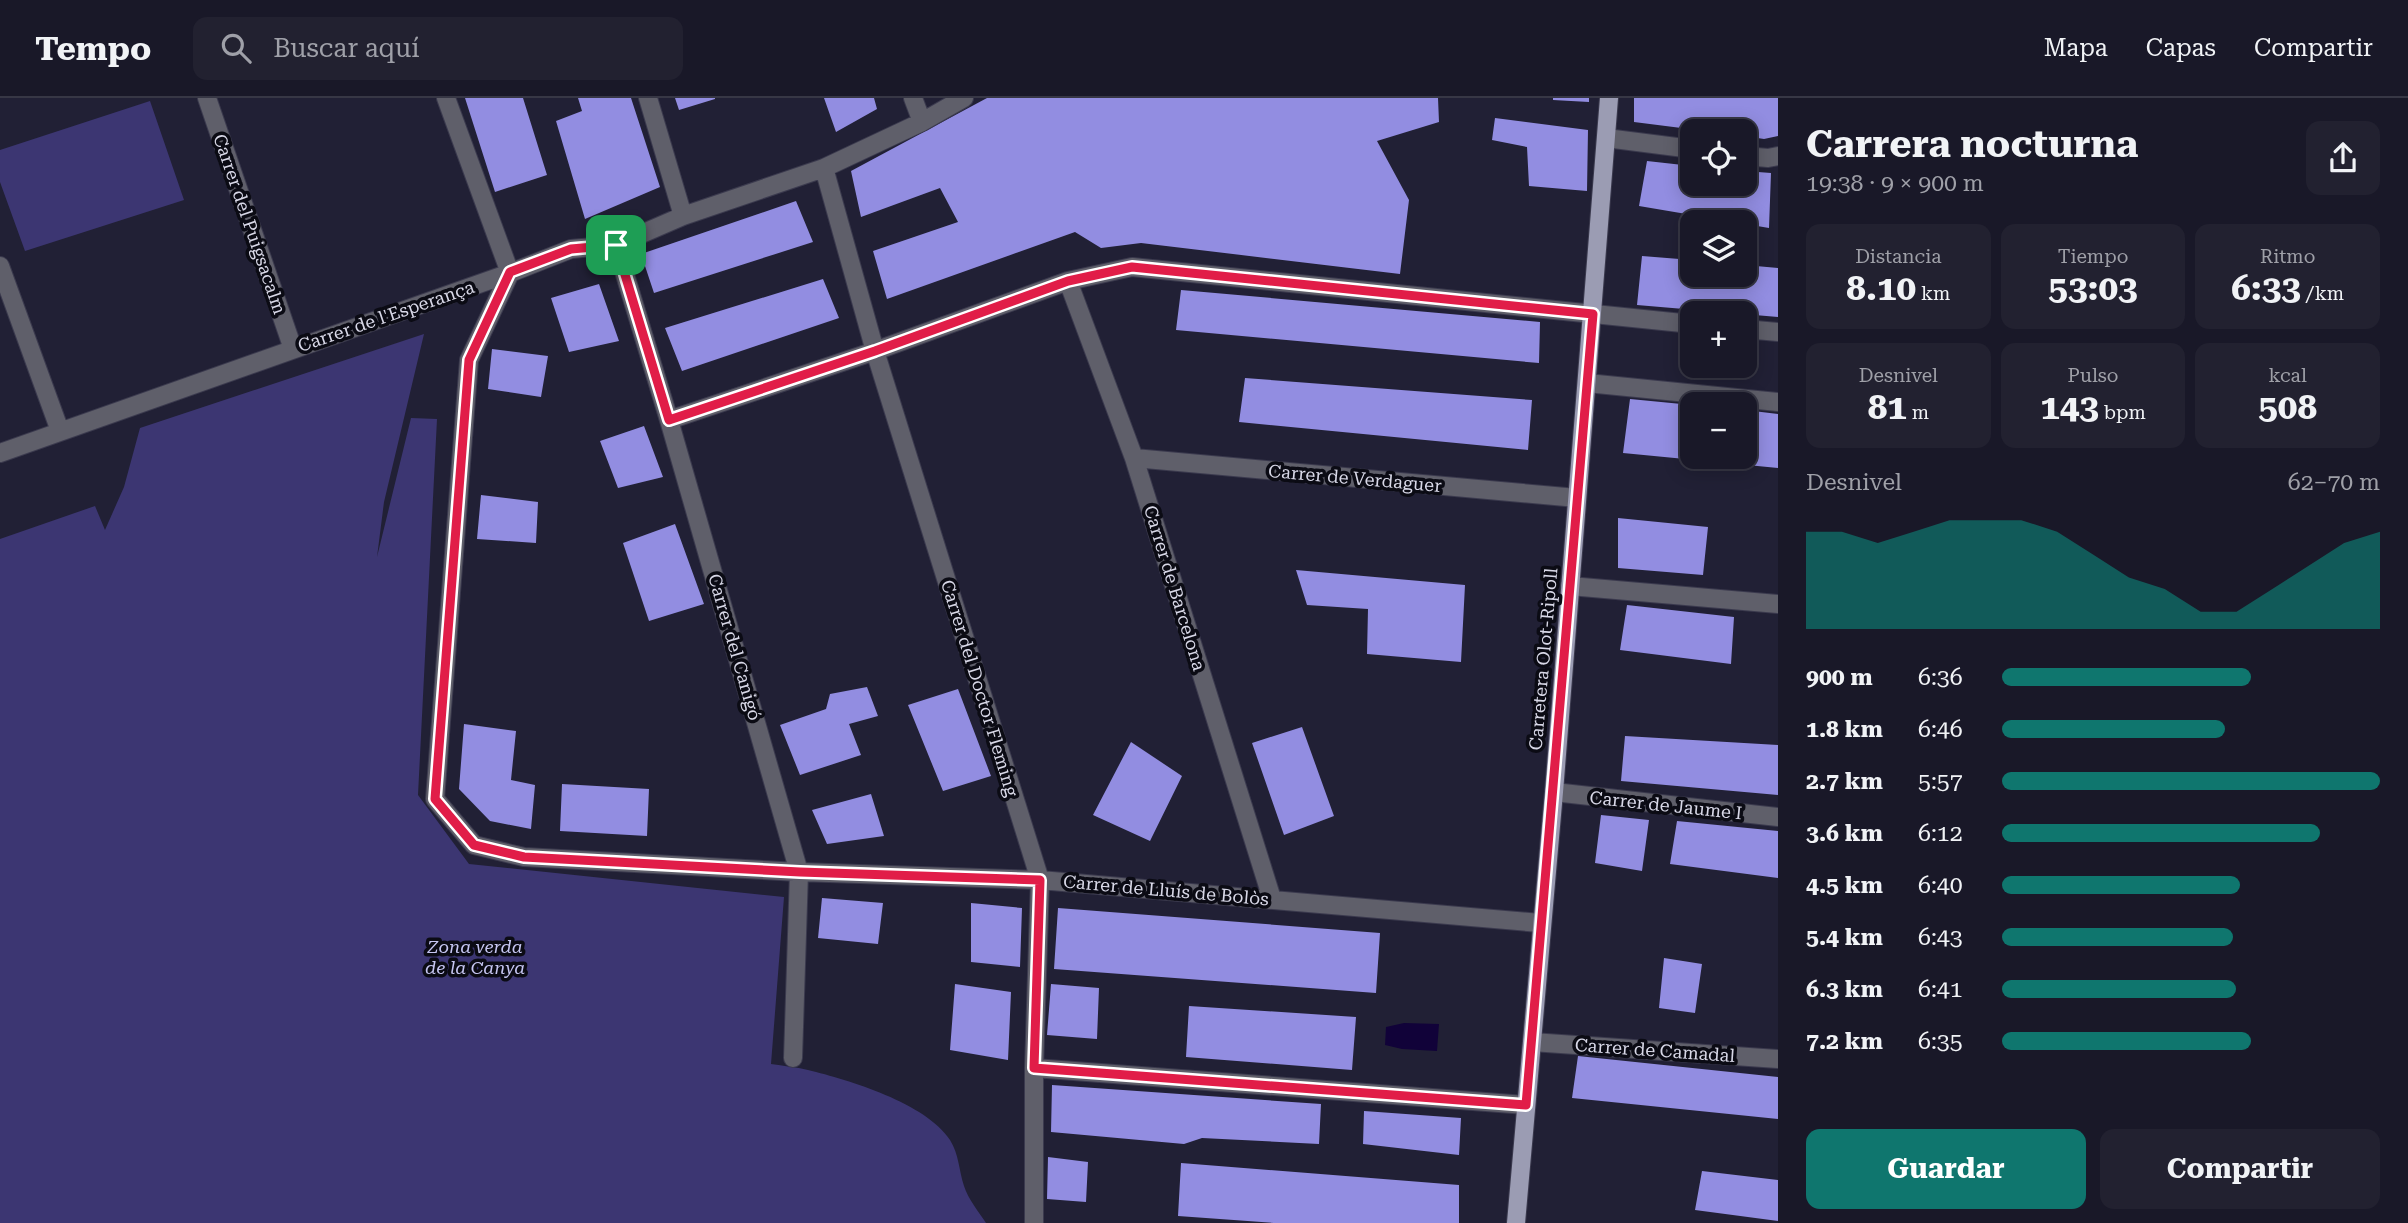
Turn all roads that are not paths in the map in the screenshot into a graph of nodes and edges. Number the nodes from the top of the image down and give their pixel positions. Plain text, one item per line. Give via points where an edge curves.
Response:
1 (207, 98) edge
2 (446, 98) edge
3 (648, 98) edge
4 (913, 98) edge
5 (964, 98) edge
6 (1609, 98) edge
7 (922, 122) junction
8 (1606, 138) junction
9 (1680, 147) edge
10 (1778, 156) edge
11 (1757, 158) edge
12 (824, 168) junction
13 (683, 216) junction
14 (616, 245) junction
15 (0, 266) edge
16 (510, 272) junction
17 (1068, 281) junction
18 (1593, 314) junction
19 (1680, 323) edge
20 (1757, 330) edge
21 (1778, 332) edge
22 (293, 349) junction
23 (875, 351) junction
24 (1587, 383) junction
25 (1778, 402) edge
26 (669, 420) junction
27 (60, 432) junction
28 (0, 453) edge
29 (1134, 458) junction
30 (1577, 498) junction
31 (1570, 586) junction
32 (1778, 604) edge
33 (1554, 792) junction
34 (1778, 817) edge
35 (800, 872) junction
36 (1040, 880) junction
37 (1272, 899) junction
38 (1541, 923) junction
39 (1532, 1042) junction
40 (793, 1058) dead end
41 (1778, 1059) edge
42 (1034, 1068) junction
43 (1526, 1105) junction
44 (1034, 1223) edge
45 (1516, 1223) edge

1 - 22 street, Carrer del Puigsacalm
2 - 16 street
3 - 13 street
4 - 7 street
5 - 7 street, Carrer de l'Esperança
6 - 8 main road, Carretera Olot-Ripoll
7 - 12 street, Carrer de l'Esperança
8 - 9 street
8 - 18 main road, Carretera Olot-Ripoll
10 - 11 street
12 - 13 street, Carrer de l'Esperança
12 - 23 street, Carrer del Doctor Fleming
13 - 14 street, Carrer de l'Esperança
14 - 16 street, Carrer de l'Esperança via 571,249
14 - 26 street, Carrer del Canigó
15 - 27 street
16 - 22 street, Carrer de l'Esperança
16 - 35 street, Carrer de Lluís de Bolòs via 469,360 435,799 474,845 524,857
17 - 18 street via 1132,267
17 - 23 street
17 - 29 street, Carrer de Barcelona
18 - 19 street
18 - 24 main road, Carretera Olot-Ripoll
20 - 21 street
22 - 27 street, Carrer de l'Esperança
23 - 26 street
23 - 36 street, Carrer del Doctor Fleming
24 - 25 street
24 - 30 main road, Carretera Olot-Ripoll
26 - 35 street, Carrer del Canigó
27 - 28 street, Carrer de l'Esperança
29 - 30 street, Carrer de Verdaguer
29 - 37 street, Carrer de Barcelona
30 - 31 main road, Carretera Olot-Ripoll
31 - 32 street
31 - 33 main road, Carretera Olot-Ripoll
33 - 34 street, Carrer de Jaume I
33 - 38 main road, Carretera Olot-Ripoll
35 - 36 street, Carrer de Lluís de Bolòs
35 - 40 street, Carrer del Canigó
36 - 37 street, Carrer de Lluís de Bolòs
36 - 42 street, Carrer del Doctor Fleming
37 - 38 street, Carrer de Lluís de Bolòs
38 - 39 main road, Carretera Olot-Ripoll
39 - 41 street, Carrer de Camadal
39 - 43 main road, Carretera Olot-Ripoll
42 - 43 street
42 - 44 street, Carrer del Doctor Fleming
43 - 45 main road, Carretera Olot-Ripoll

